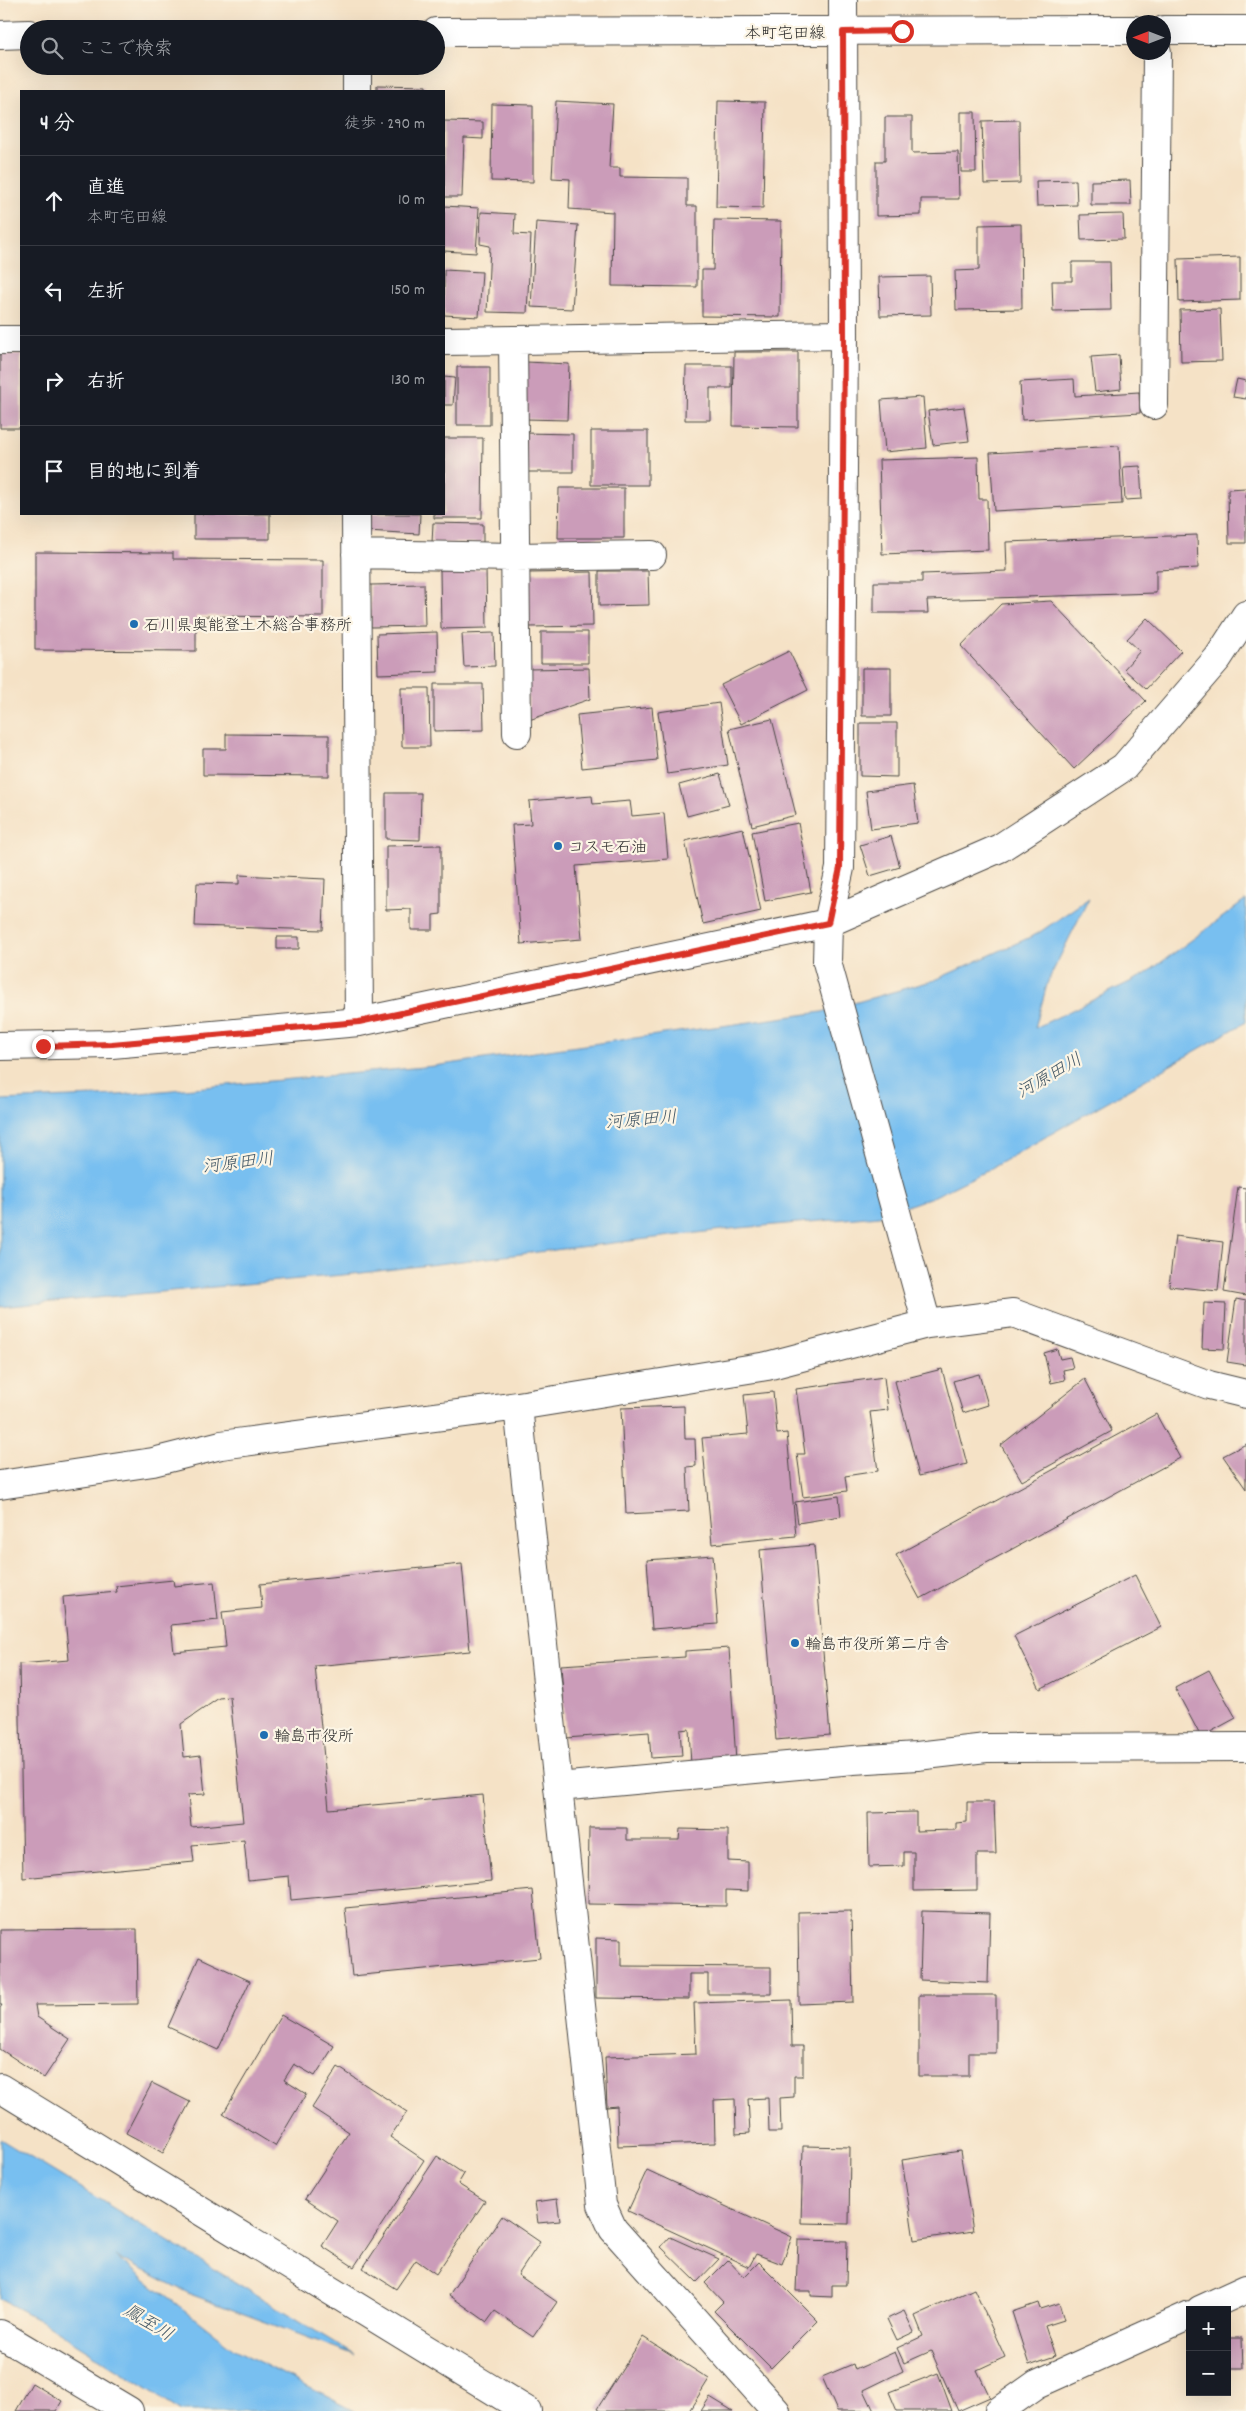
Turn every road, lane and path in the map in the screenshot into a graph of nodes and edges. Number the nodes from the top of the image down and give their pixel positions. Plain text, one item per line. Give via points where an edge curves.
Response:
1 (843, 0) edge
2 (1126, 30) edge
3 (1171, 30) edge
4 (1246, 30) edge
5 (445, 32) edge
6 (843, 32) junction
7 (20, 34) edge
8 (0, 35) edge
9 (1157, 60) edge
10 (357, 75) edge
11 (357, 90) edge
12 (844, 335) junction
13 (0, 340) edge
14 (20, 340) edge
15 (513, 340) junction
16 (445, 341) edge
17 (1154, 406) dead end
18 (356, 515) edge
19 (356, 554) junction
20 (652, 555) dead end
21 (514, 557) junction
22 (1246, 615) edge
23 (517, 732) dead end
24 (828, 923) junction
25 (359, 1022) junction
26 (0, 1046) edge
27 (927, 1324) junction
28 (1246, 1394) edge
29 (518, 1406) junction
30 (0, 1485) edge
31 (1246, 1747) edge
32 (558, 1787) junction
33 (0, 2088) edge
34 (1246, 2289) edge
35 (1209, 2306) edge
36 (1186, 2316) edge
37 (0, 2334) edge
38 (129, 2411) edge
39 (527, 2411) edge
40 (776, 2411) edge
41 (999, 2411) edge

1 - 6 street
2 - 6 street, 本町宅田線
3 - 4 street
5 - 6 street, 本町宅田線
6 - 12 street
7 - 8 street
9 - 17 street
10 - 11 street
12 - 15 street
12 - 24 street via 840,868
13 - 14 street
15 - 16 street
15 - 21 street
18 - 19 street
19 - 21 street
19 - 25 street
20 - 21 street
21 - 23 street
22 - 24 street via 1218,658 1124,766 1000,848
24 - 25 street
24 - 27 street via 827,962
25 - 26 street via 112,1044
27 - 28 street via 1013,1313 1209,1385
27 - 29 street via 767,1366
29 - 30 street via 221,1445 153,1462
29 - 32 street
31 - 32 street via 986,1748
32 - 40 street via 602,2205 613,2229
33 - 39 street
34 - 35 street
36 - 41 street via 1037,2384
37 - 38 street

